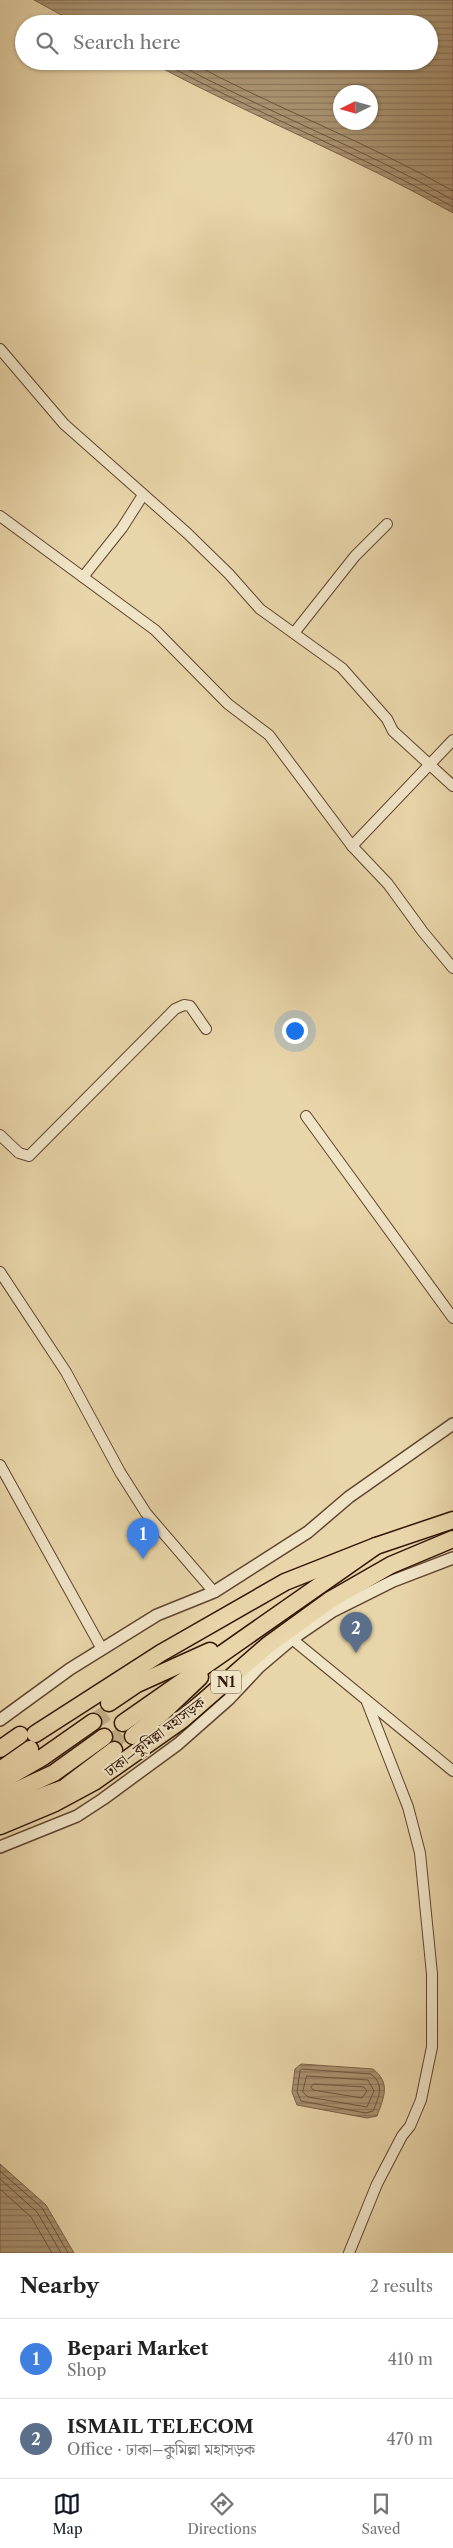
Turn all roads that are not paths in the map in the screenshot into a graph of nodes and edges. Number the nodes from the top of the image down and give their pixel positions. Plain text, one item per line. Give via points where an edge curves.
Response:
1 (0, 349) edge
2 (143, 495) junction
3 (0, 516) edge
4 (387, 524) dead end
5 (83, 577) junction
6 (294, 633) junction
7 (453, 740) edge
8 (429, 764) junction
9 (453, 786) edge
10 (352, 846) junction
11 (453, 968) edge
12 (206, 1029) dead end
13 (306, 1116) dead end
14 (0, 1135) edge
15 (0, 1272) edge
16 (453, 1318) edge
17 (453, 1424) edge
18 (0, 1465) edge
19 (453, 1520) edge
20 (453, 1539) edge
21 (376, 1546) junction
22 (453, 1558) edge
23 (214, 1592) junction
24 (244, 1636) junction
25 (292, 1639) junction
26 (102, 1649) junction
27 (367, 1702) junction
28 (0, 1720) edge
29 (98, 1730) junction
30 (30, 1738) junction
31 (0, 1749) edge
32 (0, 1759) edge
33 (0, 1770) edge
34 (453, 1771) edge
35 (0, 1776) edge
36 (0, 1782) edge
37 (0, 1791) edge
38 (0, 1798) edge
39 (0, 1804) edge
40 (0, 1811) edge
41 (0, 1826) edge
42 (0, 1847) edge
43 (349, 2253) edge

1 - 2 street via 64,424
2 - 5 street via 122,528
2 - 6 street via 194,540 260,609
3 - 5 street
4 - 6 street via 355,556
5 - 10 street via 155,630 228,704 269,735
6 - 8 street via 342,668 387,719 392,731
7 - 8 street
8 - 9 street
8 - 10 street
10 - 11 street via 388,884
12 - 14 street via 190,1006 175,1009 29,1156 19,1153
13 - 16 street
15 - 23 street via 66,1372 146,1513
17 - 23 street via 349,1497 308,1532
18 - 26 street
19 - 21 highway, ঢাকা–কুমিল্লা মহাসড়ক / N1
20 - 41 highway, ঢাকা–কুমিল্লা মহাসড়ক / N1 via 391,1565 330,1600 268,1645 182,1720 94,1782
21 - 24 highway, ঢাকা–কুমিল্লা মহাসড়ক / N1
21 - 29 highway, ঢাকা–কুমিল্লা মহাসড়ক / N1 via 285,1582 161,1653
22 - 25 street via 393,1581 333,1610
23 - 26 street via 157,1615
24 - 24 highway, ঢাকা–কুমিল্লা মহাসড়ক / N1 via 137,1684 120,1719
25 - 27 street
25 - 42 street via 178,1744 103,1799 77,1816
26 - 28 street
27 - 34 street
27 - 43 street via 408,1807 420,1852 434,1998 432,2047 421,2100 377,2184
29 - 30 highway, ঢাকা–কুমিল্লা মহাসড়ক / N1
29 - 35 highway, ঢাকা–কুমিল্লা মহাসড়ক / N1
29 - 36 highway, ঢাকা–কুমিল্লা মহাসড়ক / N1
29 - 37 highway, ঢাকা–কুমিল্লা মহাসড়ক / N1 via 49,1766
29 - 38 highway, ঢাকা–কুমিল্লা মহাসড়ক / N1 via 54,1773
29 - 39 highway, ঢাকা–কুমিল্লা মহাসড়ক / N1 via 58,1780
29 - 40 highway, ঢাকা–কুমিল্লা মহাসড়ক / N1 via 64,1788
30 - 31 highway, ঢাকা–কুমিল্লা মহাসড়ক / N1
30 - 32 highway, ঢাকা–কুমিল্লা মহাসড়ক / N1
30 - 33 highway, ঢাকা–কুমিল্লা মহাসড়ক / N1

